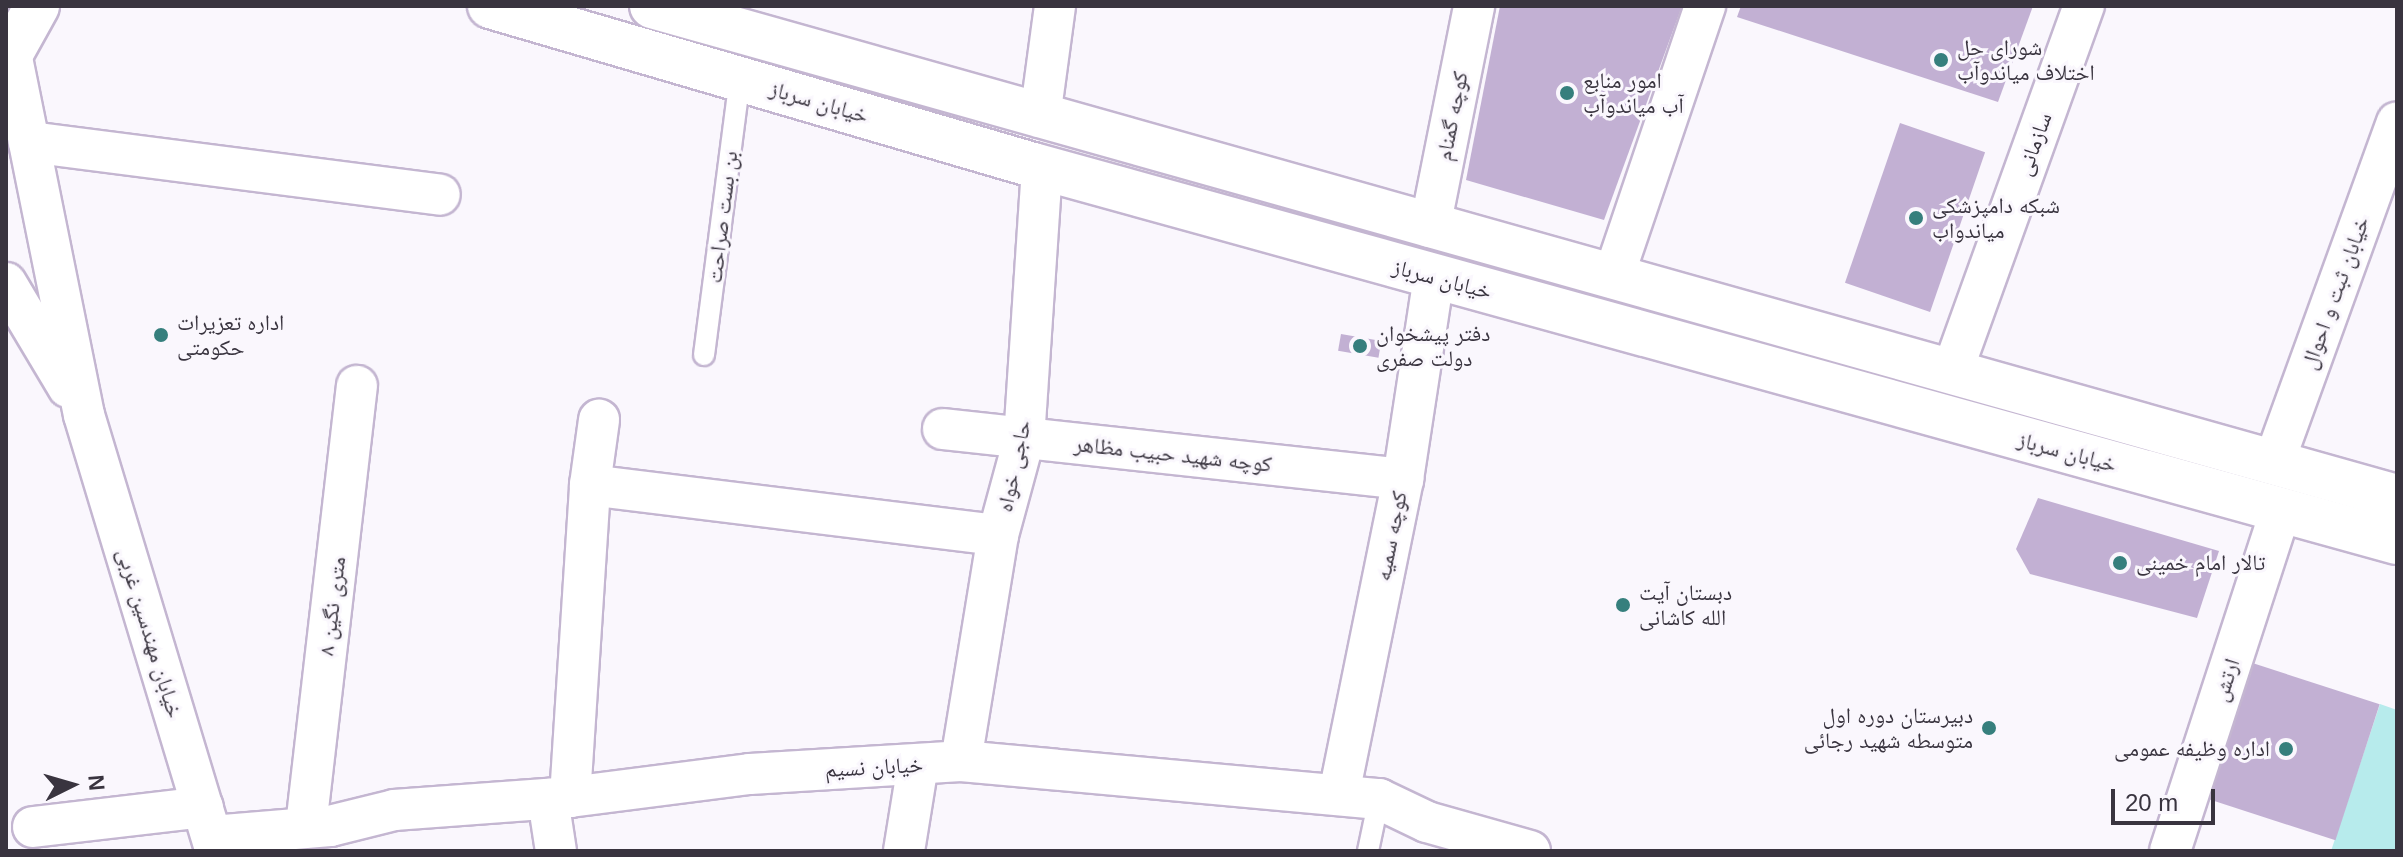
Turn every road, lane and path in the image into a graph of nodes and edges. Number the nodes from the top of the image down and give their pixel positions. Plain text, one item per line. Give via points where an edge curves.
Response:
1 (37, 6) edge
2 (490, 6) edge
3 (652, 6) edge
4 (1055, 6) edge
5 (1474, 6) edge
6 (1705, 6) edge
7 (2084, 6) edge
8 (617, 22) edge
9 (8, 58) edge
10 (740, 79) junction
11 (1040, 117) junction
12 (2397, 123) edge
13 (29, 142) junction
14 (1042, 167) junction
15 (440, 195) dead end
16 (1430, 227) junction
17 (1434, 277) junction
18 (1613, 278) junction
19 (6, 283) edge
20 (704, 355) dead end
21 (1952, 372) junction
22 (357, 386) dead end
23 (84, 415) junction
24 (599, 420) dead end
25 (943, 429) dead end
26 (1024, 439) junction
27 (2274, 462) junction
28 (1403, 479) junction
29 (590, 485) junction
30 (2397, 497) edge
31 (2281, 509) junction
32 (998, 535) junction
33 (2397, 542) edge
34 (961, 761) junction
35 (918, 765) junction
36 (1339, 794) junction
37 (559, 798) junction
38 (1379, 799) junction
39 (33, 827) dead end
40 (210, 831) edge
41 (323, 834) edge
42 (556, 851) edge
43 (904, 851) edge
44 (1368, 851) edge
45 (1530, 851) edge
46 (2170, 851) edge

1 - 9 main road
2 - 8 main road, خیابان سرباز
3 - 11 main road, خیابان سرباز
4 - 11 street
5 - 16 street, کوچه گمنام
6 - 18 street
7 - 21 street, سازمانی
8 - 10 main road, خیابان سرباز
9 - 13 street
10 - 14 main road, خیابان سرباز
10 - 20 lane, بن بست صراحت
11 - 16 main road, خیابان سرباز
12 - 27 street, خیابان ثبت و احوال
13 - 15 street
13 - 23 street
14 - 17 main road, خیابان سرباز
14 - 26 street, حاجی خواه
16 - 18 main road, خیابان سرباز
17 - 28 street, کوچه سمیه
17 - 31 main road, خیابان سرباز
18 - 21 main road, خیابان سرباز
19 - 23 street
21 - 27 main road, خیابان سرباز
22 - 41 street, ۸ متری نگین
23 - 40 street, خیابان مهندسین غربی
24 - 29 street
25 - 26 street, کوچه شهید حبیب مظاهر
26 - 28 street, کوچه شهید حبیب مظاهر
26 - 32 street, حاجی خواه
27 - 30 main road, خیابان سرباز
28 - 36 street, کوچه سمیه
29 - 32 street
29 - 37 street
31 - 33 main road, خیابان سرباز
31 - 46 street, ارتش
32 - 34 street, حاجی خواه
34 - 35 street, خیابان نسیم
34 - 36 street, خیابان نسیم
35 - 37 street, خیابان نسیم via 750,774
35 - 43 street
36 - 38 street, خیابان نسیم
37 - 41 street, خیابان نسیم via 394,810
37 - 42 street
38 - 44 lane
38 - 45 street, خیابان نسیم via 1427,822
39 - 40 street, خیابان نسیم
40 - 41 street, خیابان نسیم

